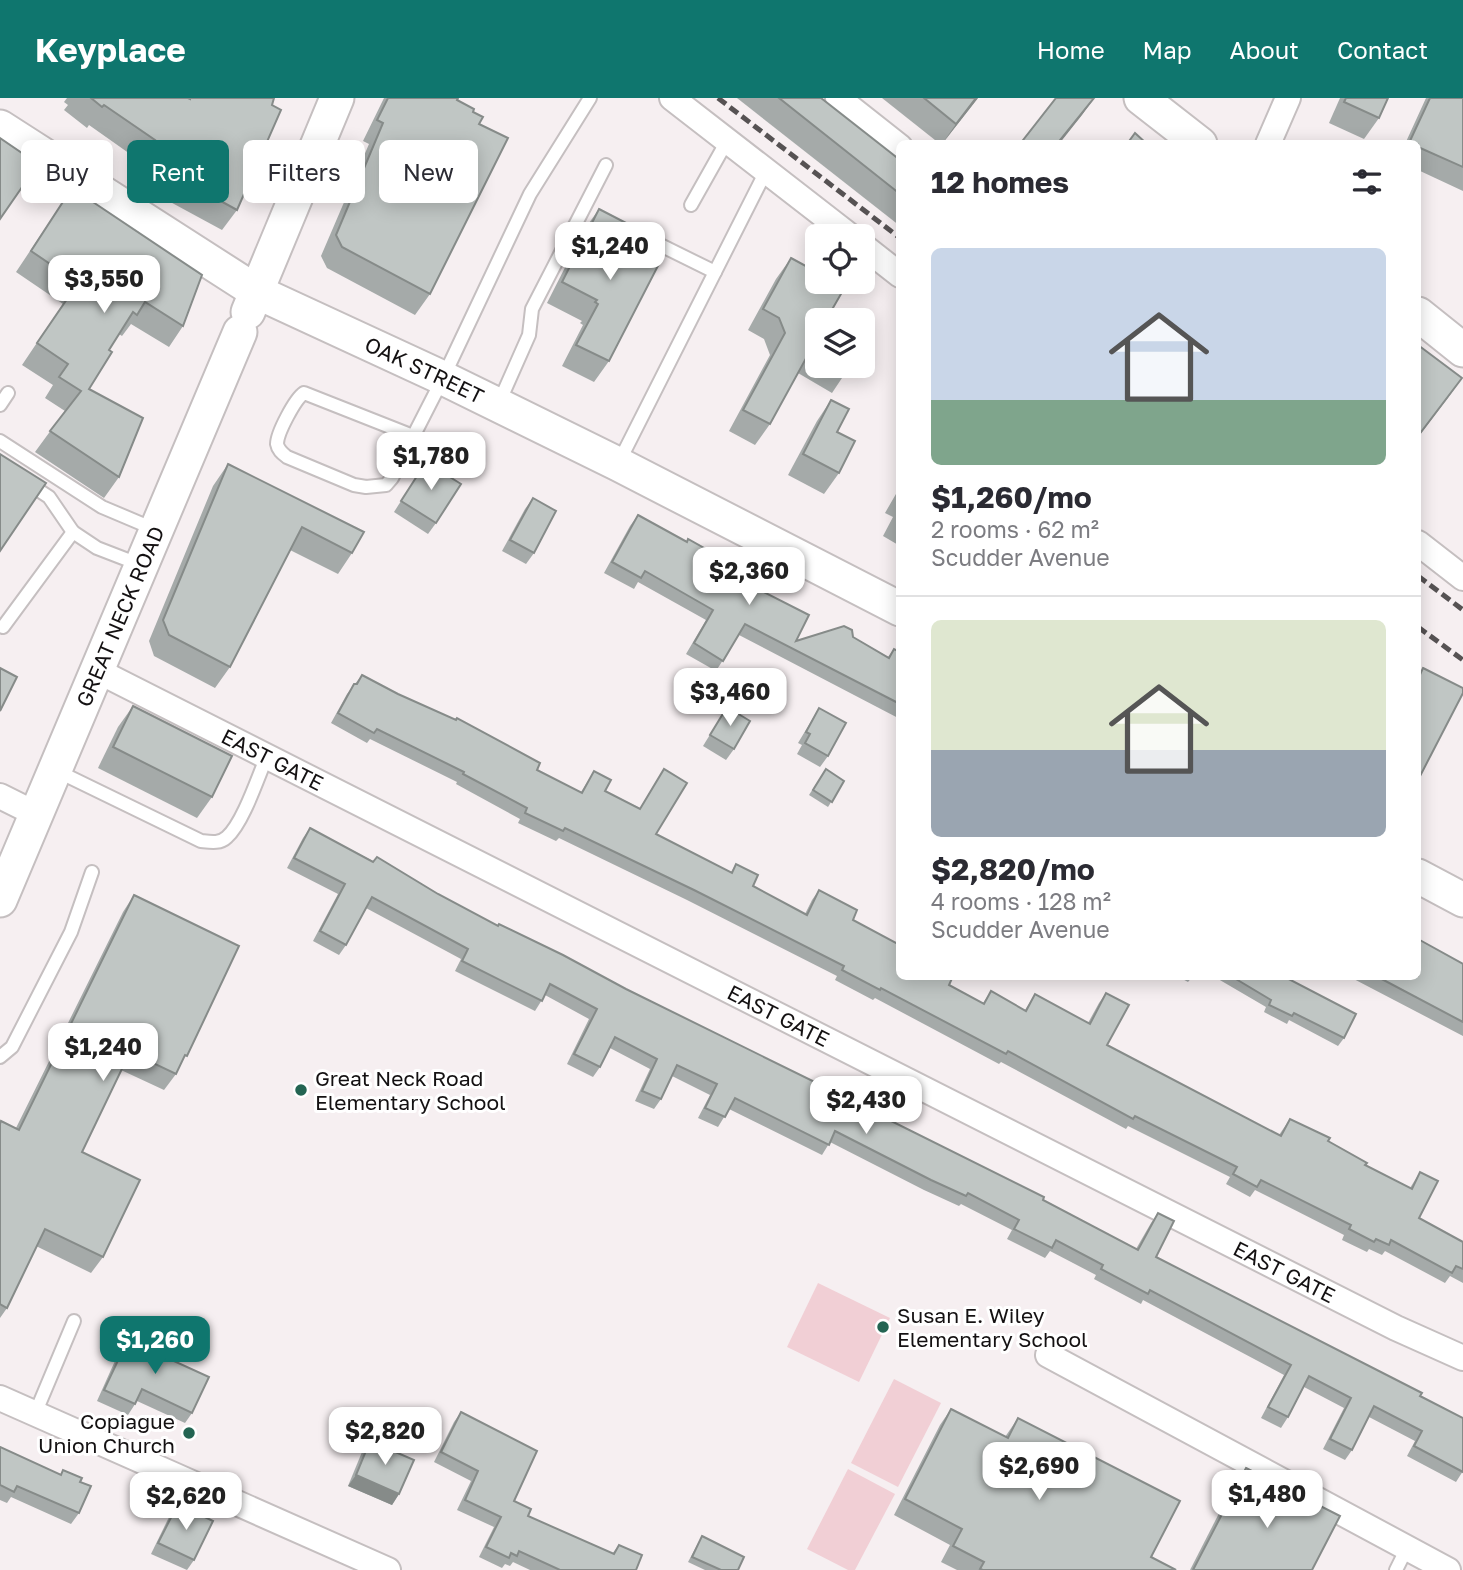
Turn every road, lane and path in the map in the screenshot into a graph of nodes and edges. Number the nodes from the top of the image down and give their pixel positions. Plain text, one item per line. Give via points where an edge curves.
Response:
1 (337, 98) edge
2 (590, 98) edge
3 (672, 98) edge
4 (838, 98) edge
5 (1141, 98) edge
6 (1288, 98) edge
7 (0, 127) edge
8 (1195, 140) edge
9 (1270, 140) edge
10 (727, 141) junction
11 (896, 143) edge
12 (607, 165) dead end
13 (766, 172) junction
14 (691, 205) dead end
15 (834, 224) edge
16 (648, 239) dead end
17 (875, 255) edge
18 (715, 272) junction
19 (896, 272) edge
20 (248, 315) junction
21 (1421, 316) edge
22 (1463, 349) edge
23 (443, 379) junction
24 (8, 393) dead end
25 (0, 405) edge
26 (498, 405) junction
27 (413, 436) junction
28 (0, 441) edge
29 (618, 464) junction
30 (0, 465) edge
31 (156, 530) junction
32 (73, 533) junction
33 (1421, 546) edge
34 (141, 565) junction
35 (1463, 578) edge
36 (896, 607) edge
37 (3, 627) dead end
38 (96, 670) junction
39 (267, 756) junction
40 (54, 770) junction
41 (0, 796) edge
42 (36, 814) junction
43 (92, 872) dead end
44 (1421, 878) edge
45 (0, 900) edge
46 (1463, 900) edge
47 (0, 1058) edge
48 (74, 1321) dead end
49 (1048, 1355) dead end
50 (1463, 1357) edge
51 (0, 1398) edge
52 (35, 1414) junction
53 (1401, 1559) edge
54 (388, 1570) edge
55 (1448, 1570) edge

1 - 20 main road, GREAT NECK ROAD
2 - 23 lane via 530,194
3 - 10 street
4 - 11 street
5 - 8 main road
6 - 9 street
7 - 20 main road, OAK STREET
10 - 13 street
10 - 14 lane
12 - 26 lane via 532,309 529,335
13 - 15 street
13 - 18 lane
16 - 18 lane
17 - 19 street
18 - 29 lane
20 - 23 main road, OAK STREET
20 - 31 main road, GREAT NECK ROAD
21 - 22 main road
23 - 26 main road, OAK STREET
23 - 27 lane
24 - 25 lane
26 - 29 main road, OAK STREET
27 - 27 lane via 392,478 377,487 354,485 287,457 277,445 297,398 304,393
28 - 31 lane via 102,508
29 - 36 main road, OAK STREET
30 - 32 lane via 49,497
31 - 34 main road, GREAT NECK ROAD
32 - 34 lane
32 - 37 lane
33 - 35 street
34 - 38 main road, GREAT NECK ROAD
38 - 39 street, EAST GATE
38 - 40 main road, GREAT NECK ROAD
39 - 40 lane via 237,823 216,843 201,841
39 - 50 street, EAST GATE via 1396,1328
40 - 42 main road, GREAT NECK ROAD
41 - 42 street
42 - 45 main road, GREAT NECK ROAD
43 - 47 lane via 71,932 12,1047
44 - 46 main road
48 - 52 lane
49 - 53 street
51 - 52 street
52 - 54 street
53 - 55 street

